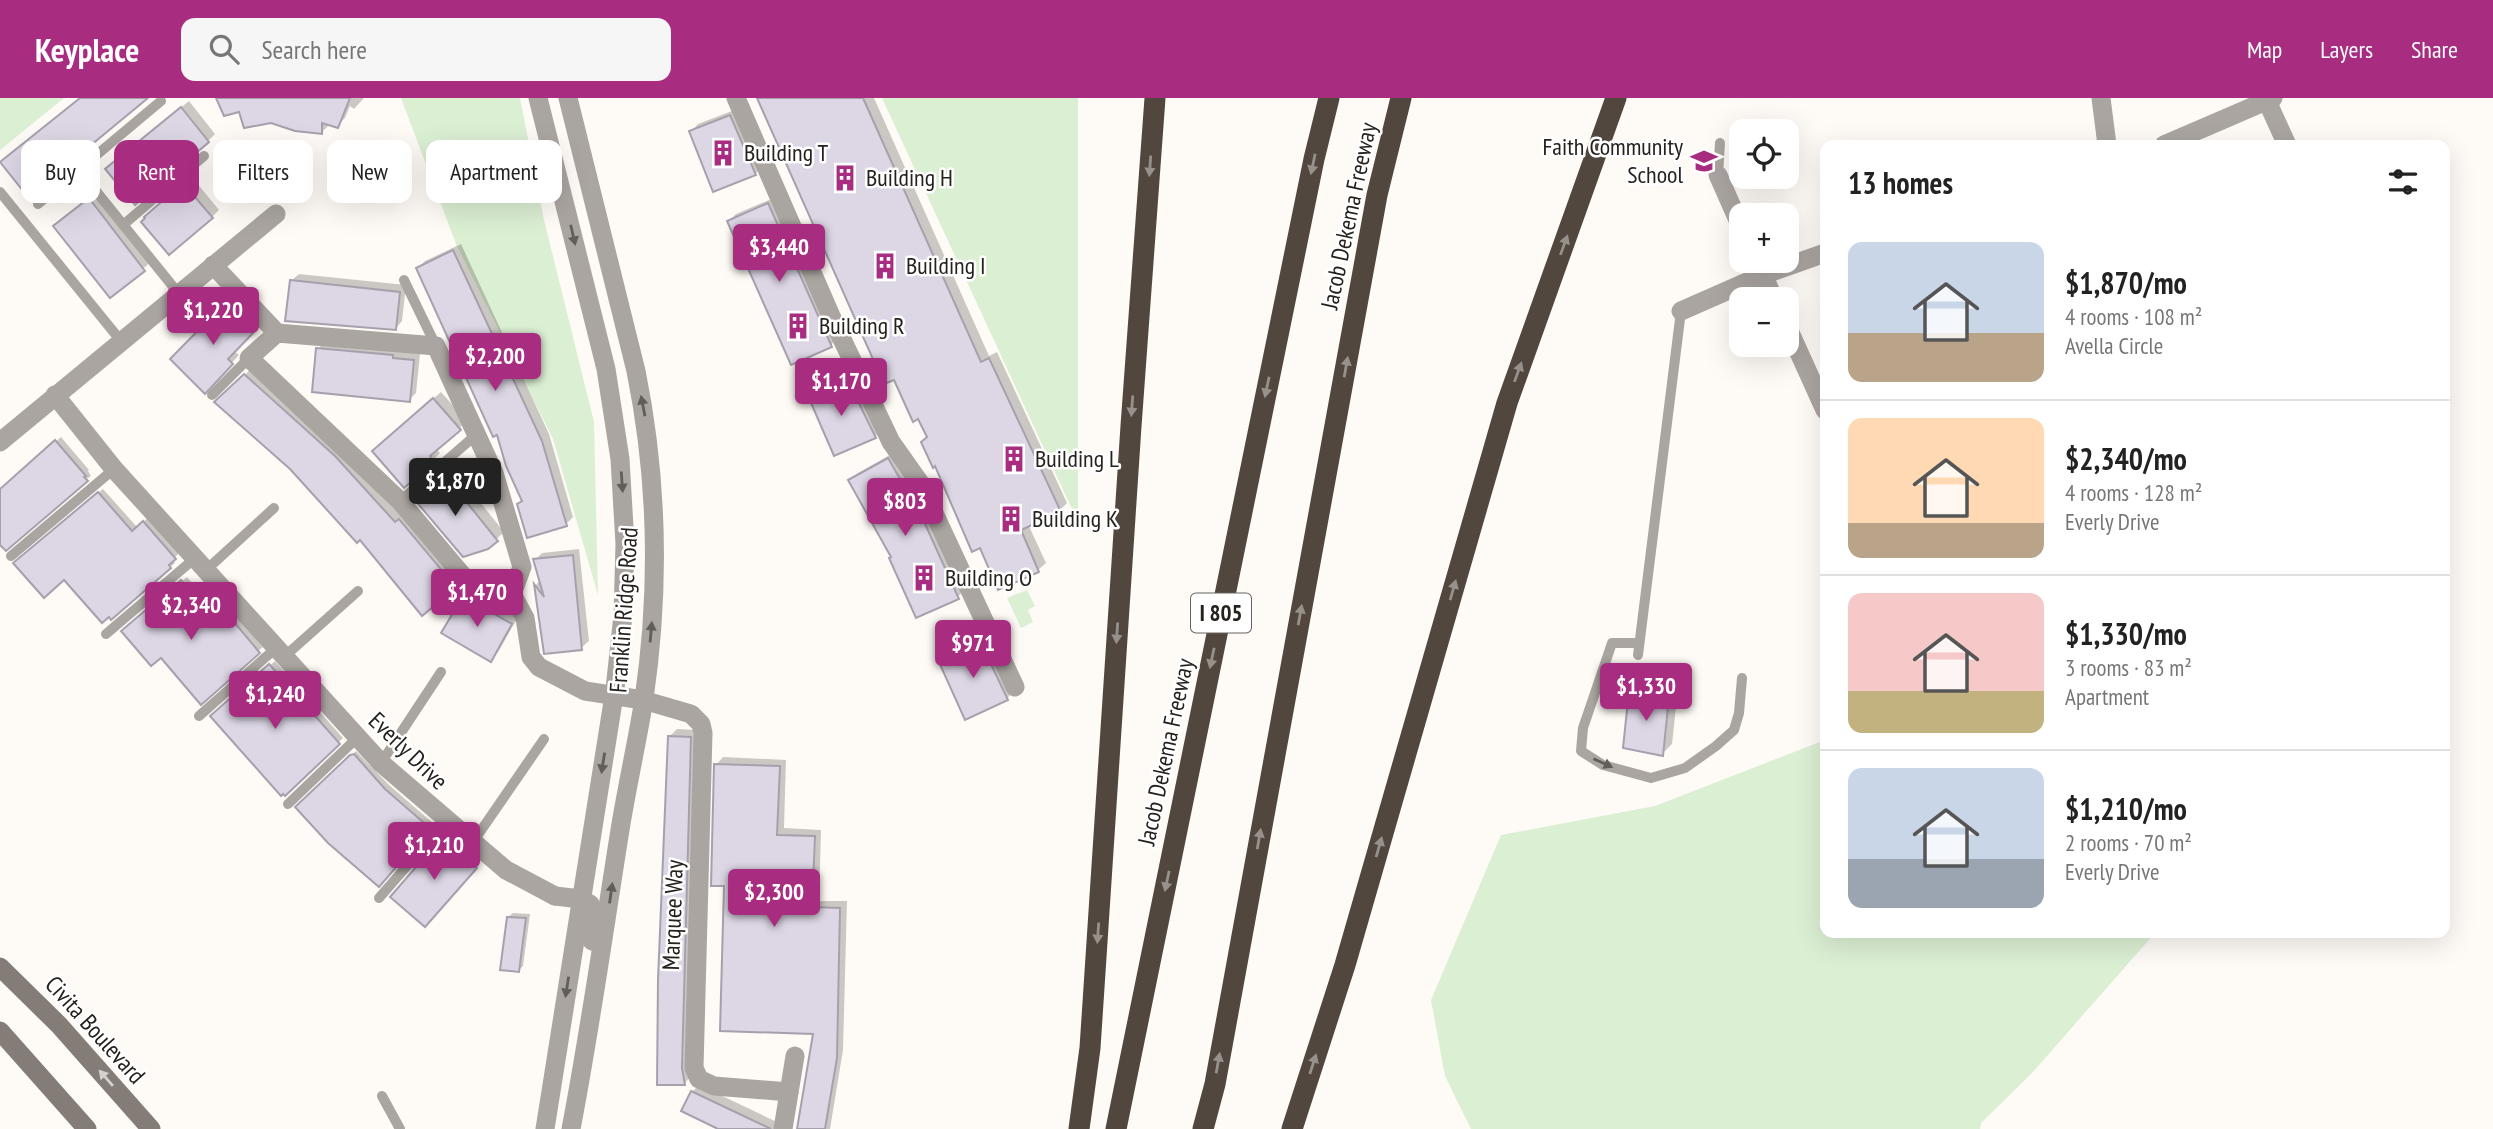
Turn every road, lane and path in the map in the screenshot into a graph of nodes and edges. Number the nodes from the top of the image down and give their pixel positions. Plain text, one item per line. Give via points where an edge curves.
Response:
1 (538, 98) edge
2 (568, 98) edge
3 (736, 98) edge
4 (1155, 98) edge
5 (1329, 98) edge
6 (1401, 98) edge
7 (1616, 98) edge
8 (2101, 98) edge
9 (2270, 99) edge
10 (161, 102) dead end
11 (2106, 140) edge
12 (2176, 140) edge
13 (2285, 140) edge
14 (1720, 143) dead end
15 (100, 153) edge
16 (204, 156) dead end
17 (1718, 175) joint
18 (0, 192) edge
19 (100, 196) edge
20 (1730, 203) edge
21 (276, 214) dead end
22 (123, 225) junction
23 (1820, 254) edge
24 (1799, 259) edge
25 (213, 265) junction
26 (1751, 273) edge
27 (404, 280) dead end
28 (178, 294) junction
29 (1681, 311) joint
30 (277, 333) junction
31 (121, 341) junction
32 (436, 346) junction
33 (1799, 353) edge
34 (249, 358) junction
35 (212, 395) dead end
36 (55, 396) junction
37 (1820, 399) edge
38 (478, 434) junction
39 (0, 442) edge
40 (114, 469) junction
41 (400, 501) junction
42 (274, 508) dead end
43 (11, 556) dead end
44 (200, 565) junction
45 (358, 591) dead end
46 (512, 594) junction
47 (624, 615) junction
48 (106, 634) dead end
49 (1639, 643) junction
50 (280, 652) junction
51 (1638, 655) dead end
52 (441, 672) dead end
53 (1742, 678) dead end
54 (1014, 687) dead end
55 (614, 695) junction
56 (643, 700) junction
57 (199, 716) dead end
58 (358, 737) junction
59 (544, 739) dead end
60 (381, 763) junction
61 (626, 794) junction
62 (288, 804) dead end
63 (447, 820) junction
64 (473, 842) junction
65 (379, 898) dead end
66 (581, 899) junction
67 (0, 967) edge
68 (597, 988) junction
69 (0, 1031) edge
70 (795, 1056) dead end
71 (789, 1092) junction
72 (382, 1096) dead end
73 (87, 1129) edge
74 (151, 1129) edge
75 (400, 1129) edge
76 (545, 1129) edge
77 (571, 1129) edge
78 (783, 1129) edge
79 (1079, 1129) edge
80 (1116, 1129) edge
81 (1203, 1129) edge
82 (1292, 1129) edge

1 -> 47 street, Franklin Ridge Road via 615,418 624,498
56 -> 2 street, Franklin Ridge Road via 655,557 645,416
3 - 54 street via 831,316 891,442 920,483
4 -> 79 highway via 1090,1048
5 -> 80 highway, Jacob Dekema Freeway / I 805
81 -> 6 highway, Jacob Dekema Freeway via 1377,195
82 -> 7 highway via 1345,965 1507,403
8 - 11 street
9 - 12 street
9 - 13 street
10 - 15 lane
14 - 17 lane
16 - 22 lane
17 - 20 street
18 - 31 lane
19 - 22 lane
21 - 25 street
22 - 28 lane
23 - 24 street
25 - 28 street
25 - 30 street
26 - 29 street
27 - 32 lane
28 - 31 street
29 - 49 lane
30 - 32 street
30 - 34 street
31 - 36 street
32 - 38 street
33 - 37 street
34 - 35 lane
34 - 41 street
36 - 39 street
36 - 40 street, Everly Drive
38 - 41 lane
38 - 46 street via 522,567
40 - 43 lane
40 - 44 street, Everly Drive
41 - 46 street via 474,589
42 - 44 lane
44 - 48 lane
44 - 50 street, Everly Drive
45 - 50 lane
46 - 55 street, Marquee Way via 525,618 531,657 539,667 585,691
47 - 55 street, Franklin Ridge Road
47 - 56 street via 629,627 624,680 627,690
49 - 51 lane
49 -> 53 lane via 1612,643 1583,728 1581,751 1603,765 1651,778 1685,768 1734,730
50 - 57 lane
50 - 58 street, Everly Drive
52 - 60 lane
55 - 56 street, Marquee Way
55 - 61 street via 628,708 620,765
55 -> 66 street, Franklin Ridge Road
56 - 61 street, Franklin Ridge Road
56 - 71 street, Marquee Way via 691,713 703,733 694,1068 699,1079 714,1086
58 - 60 street, Everly Drive
58 - 62 lane
59 - 64 lane
60 - 63 street, Everly Drive
68 -> 61 street, Franklin Ridge Road
63 - 64 street, Everly Drive
63 - 65 lane
64 - 66 street, Everly Drive via 506,870 555,896
66 - 68 street via 590,904 595,918 589,975
66 -> 76 street, Franklin Ridge Road
74 -> 67 main road, Civita Boulevard via 59,1025
68 - 77 street, Franklin Ridge Road
69 - 73 main road
70 - 71 street
71 - 78 street
72 - 75 lane

